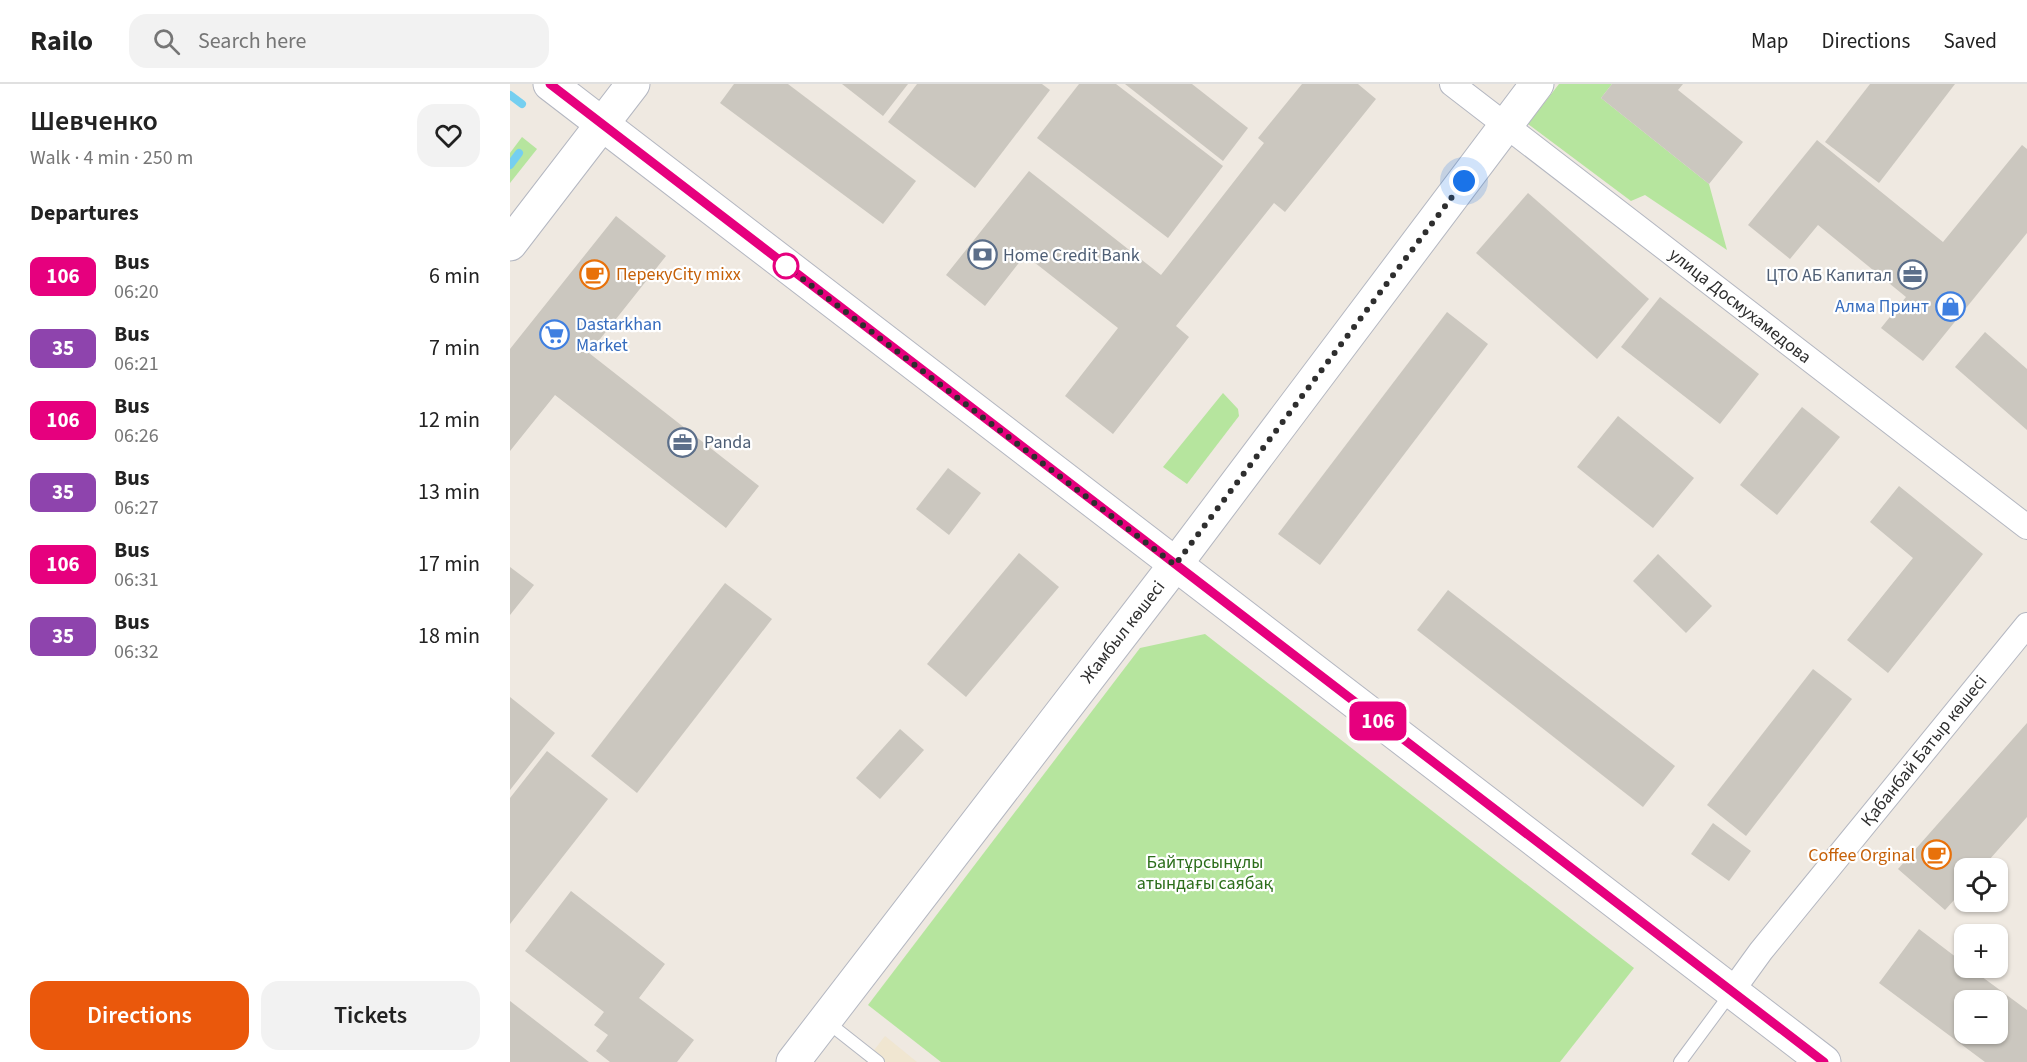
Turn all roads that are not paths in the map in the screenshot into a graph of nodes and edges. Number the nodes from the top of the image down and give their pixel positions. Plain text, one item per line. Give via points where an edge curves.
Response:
1 (550, 84) edge
2 (633, 84) edge
3 (1452, 84) edge
4 (1537, 84) edge
5 (602, 124) junction
6 (1506, 124) junction
7 (510, 244) edge
8 (2027, 527) edge
9 (1175, 565) junction
10 (2027, 625) edge
11 (1732, 991) junction
12 (825, 1020) junction
13 (793, 1062) edge
14 (878, 1062) edge
15 (1680, 1062) edge
16 (1824, 1062) edge

1 - 5 main road
2 - 5 main road
3 - 6 street, улица Досмухамедова
4 - 6 main road, Жамбыл көшесі
5 - 7 main road
5 - 9 main road
6 - 8 street, улица Досмухамедова
6 - 9 main road, Жамбыл көшесі
9 - 11 main road
9 - 12 main road, Жамбыл көшесі
10 - 11 street, Қабанбай Батыр көшесі
11 - 15 lane
11 - 16 main road
12 - 13 main road, Жамбыл көшесі
12 - 14 lane

